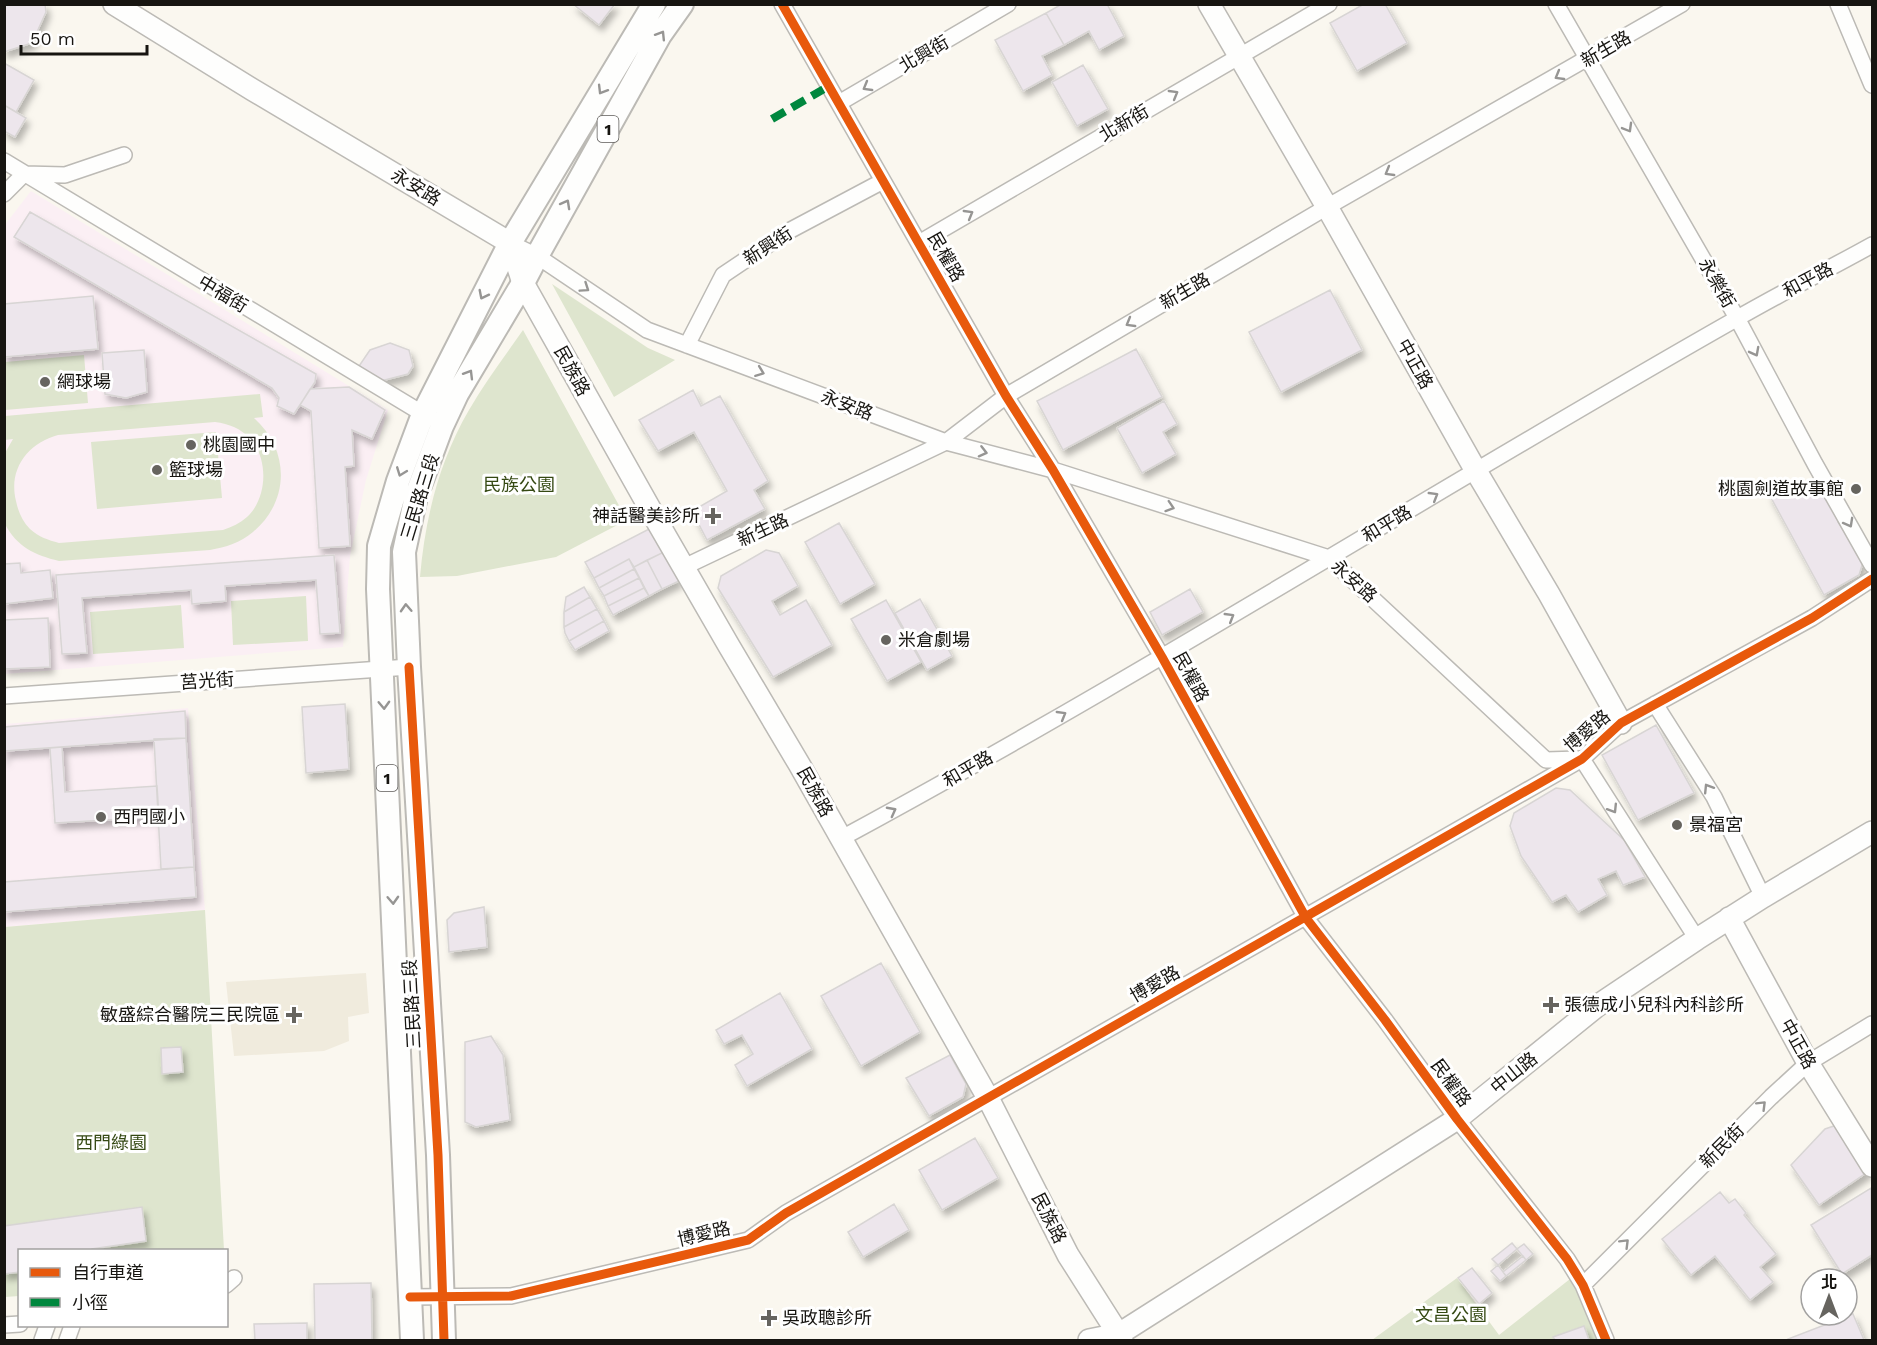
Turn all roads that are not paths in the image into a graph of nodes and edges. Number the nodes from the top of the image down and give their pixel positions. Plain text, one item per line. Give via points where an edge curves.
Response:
1 (114, 4) edge
2 (654, 4) edge
3 (682, 4) edge
4 (782, 4) edge
5 (1008, 4) edge
6 (1209, 4) edge
7 (1329, 4) edge
8 (1556, 4) edge
9 (1682, 4) edge
10 (1838, 4) edge
11 (1239, 56) junction
12 (1588, 59) junction
13 (1872, 85) edge
14 (839, 103) junction
15 (124, 155) dead end
16 (4, 161) edge
17 (24, 174) junction
18 (884, 182) junction
19 (4, 194) edge
20 (1327, 207) junction
21 (510, 243) junction
22 (919, 243) junction
23 (1872, 244) edge
24 (537, 255) junction
25 (523, 284) junction
26 (1737, 318) junction
27 (687, 345) junction
28 (1006, 396) junction
29 (423, 414) junction
30 (442, 426) junction
31 (946, 442) junction
32 (1053, 470) junction
33 (1476, 471) junction
34 (1329, 558) junction
35 (1872, 565) edge
36 (684, 567) junction
37 (1872, 579) edge
38 (1162, 657) junction
39 (409, 667) junction
40 (383, 669) junction
41 (4, 696) edge
42 (1655, 704) junction
43 (1621, 723) junction
44 (1582, 759) junction
45 (1872, 832) edge
46 (840, 839) junction
47 (1763, 897) junction
48 (1306, 918) junction
49 (1729, 918) junction
50 (1697, 939) junction
51 (1872, 1024) edge
52 (1808, 1063) junction
53 (988, 1098) junction
54 (1457, 1119) junction
55 (1872, 1166) edge
56 (1583, 1285) junction
57 (443, 1296) junction
58 (410, 1297) junction
59 (1120, 1337) edge
60 (412, 1341) edge
61 (444, 1341) edge
62 (1089, 1341) edge
63 (1606, 1341) edge

1 - 21 main road, 永安路
2 -> 21 main road, 三民路三段 / 1
24 -> 3 main road, 三民路三段 / 1 via 660,35
4 - 14 street, 民權路
5 -> 14 street, 北興街
6 - 11 main road, 中正路
7 - 11 street, 北新街
8 - 12 street, 永樂街
9 - 12 street, 新生路
10 - 13 street
11 - 20 main road, 中正路
22 -> 11 street, 北新街
12 -> 20 street, 新生路
12 -> 26 street, 永樂街
14 - 18 street, 民權路
15 - 17 street via 65,175
16 - 17 street, 中福街
17 - 19 street
17 - 29 street, 中福街
18 - 22 street, 民權路
18 - 27 street, 新興街 via 788,232 723,275
20 -> 28 street, 新生路
20 - 33 main road, 中正路
21 - 24 street, 永安路
21 - 25 main road, 民族路
21 -> 29 main road, 三民路三段 / 1
22 - 28 street, 民權路
23 - 26 street, 和平路
24 - 25 main road, 三民路三段 / 1
24 -> 27 street, 永安路 via 647,330
30 -> 25 main road, 三民路三段 / 1
25 - 36 main road, 民族路
26 - 33 street, 和平路
26 -> 35 street, 永樂街
27 -> 31 street, 永安路
28 - 31 street, 新生路
28 - 32 street, 民權路
29 - 30 street, 中福街
29 -> 40 main road, 三民路三段 / 1 via 379,546
39 -> 30 main road, 三民路三段 / 1 via 404,552 416,496
31 -> 32 street, 永安路
31 - 36 street, 新生路
32 -> 34 street, 永安路
32 - 38 street, 民權路
34 -> 33 street, 和平路
33 - 43 main road, 中正路
38 -> 34 street, 和平路
34 - 44 street, 永安路 via 1546,760
36 - 46 main road, 民族路
37 - 42 street, 博愛路 via 1812,618
46 -> 38 street, 和平路
38 - 48 street, 民權路
39 - 40 street, 莒光街
39 - 57 main road, 三民路三段 / 1
40 - 41 street, 莒光街
40 -> 58 main road, 三民路三段 / 1
42 - 43 street, 博愛路
47 -> 42 street via 1714,797
43 - 44 street, 博愛路
44 - 48 street, 博愛路
44 -> 50 street
45 - 47 main road, 中山路
46 - 53 main road, 民族路
47 - 49 main road, 中山路
48 - 53 street, 博愛路
48 - 54 street, 民權路
49 - 50 main road, 中山路
49 - 52 main road, 中正路
50 - 54 main road, 中山路 via 1597,1006
51 - 52 street, 新民街
52 - 55 main road, 中正路
56 -> 52 street, 新民街
53 - 57 street, 博愛路 via 786,1213 748,1240 511,1296
53 - 59 main road, 民族路 via 1068,1255
54 - 56 street, 民權路
54 - 59 main road, 中山路
56 - 63 street, 民權路
57 - 58 street, 博愛路
57 - 61 main road, 三民路三段 / 1
58 - 60 main road, 三民路三段 / 1
59 - 62 main road, 中山路

